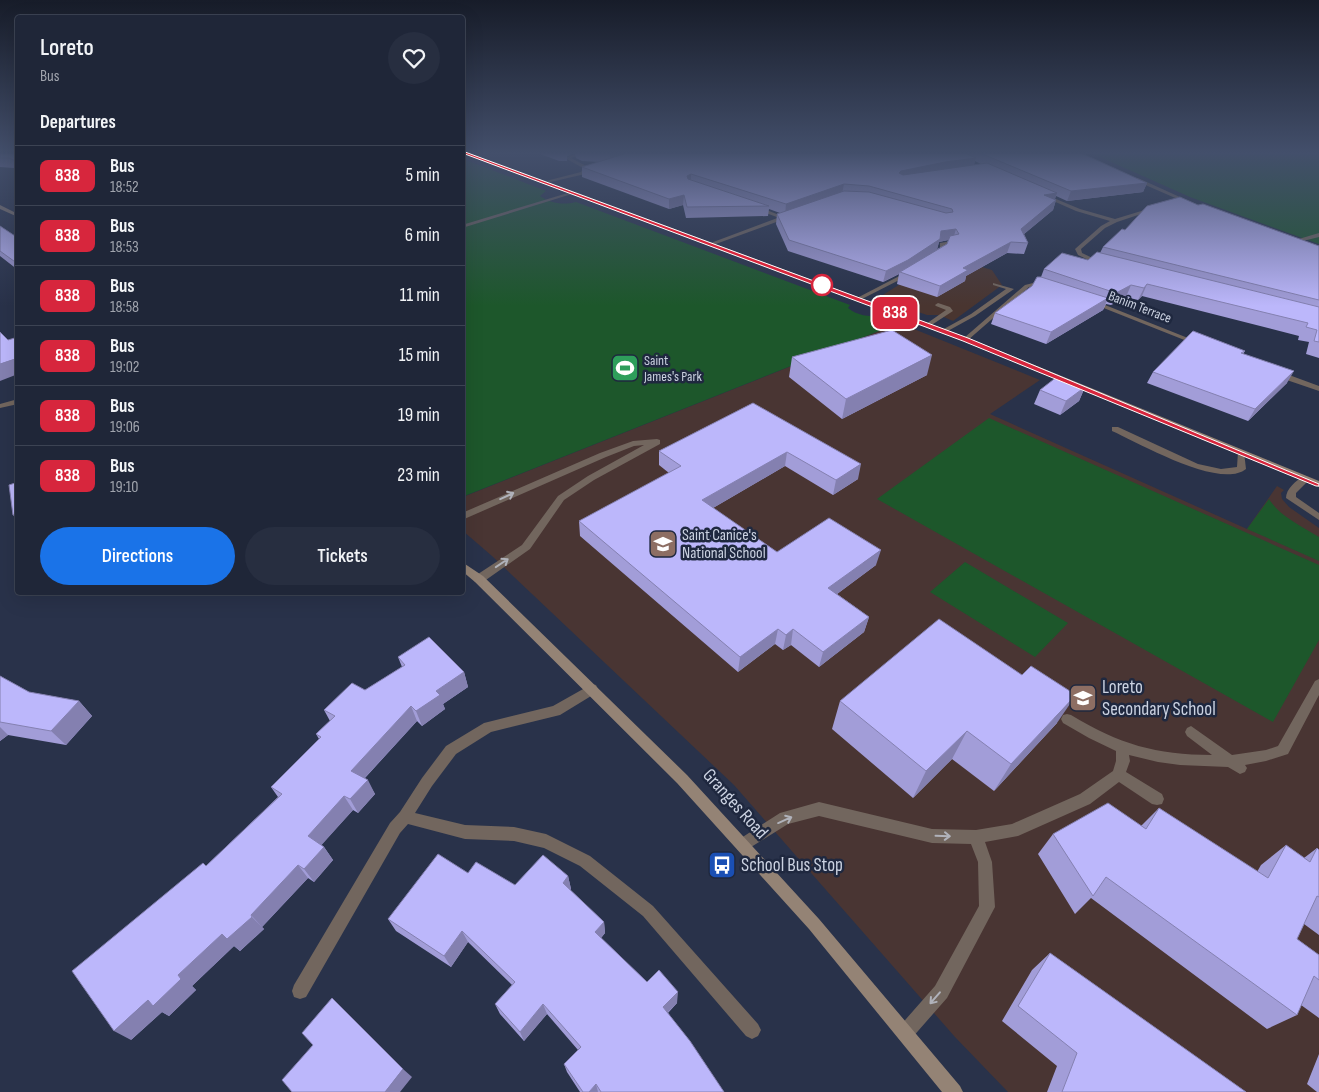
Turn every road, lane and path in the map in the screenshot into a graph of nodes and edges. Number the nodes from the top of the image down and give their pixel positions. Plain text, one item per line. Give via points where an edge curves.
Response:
1 (537, 204) edge
2 (602, 204) edge
3 (1065, 204) edge
4 (746, 205) edge
5 (1164, 206) edge
6 (0, 207) edge
7 (15, 214) edge
8 (794, 214) edge
9 (784, 218) junction
10 (1115, 221) junction
11 (465, 226) edge
12 (1319, 235) edge
13 (1286, 238) edge
14 (1295, 241) junction
15 (952, 243) edge
16 (712, 244) junction
17 (1303, 244) edge
18 (925, 263) edge
19 (1112, 267) edge
20 (916, 268) edge
21 (995, 284) dead end
22 (1048, 287) edge
23 (858, 299) junction
24 (1089, 301) edge
25 (938, 305) dead end
26 (928, 325) junction
27 (944, 331) junction
28 (966, 339) junction
29 (1206, 346) edge
30 (1268, 370) edge
31 (1319, 389) edge
32 (15, 402) edge
33 (0, 406) edge
34 (1116, 429) dead end
35 (1242, 454) junction
36 (1305, 478) junction
37 (1319, 484) edge
38 (465, 516) edge
39 (1319, 517) edge
40 (465, 567) edge
41 (479, 579) junction
42 (1319, 684) edge
43 (592, 688) junction
44 (1068, 719) edge
45 (1191, 732) dead end
46 (1122, 747) junction
47 (1235, 764) junction
48 (1119, 775) junction
49 (1157, 799) dead end
50 (405, 817) junction
51 (976, 838) junction
52 (744, 845) junction
53 (300, 991) dead end
54 (752, 1030) dead end
55 (905, 1033) junction
56 (954, 1092) edge

1 - 11 street
2 - 16 main road
3 - 10 street
4 - 9 street
5 - 10 street
6 - 7 main road
8 - 9 street
9 - 16 street
10 - 19 street via 1078,249 1087,258
12 - 14 street
13 - 14 street
14 - 17 street
15 - 18 street via 942,244 943,250
16 - 23 main road
20 - 23 street
21 - 27 street via 1011,289
22 - 28 street via 1027,286
23 - 26 main road
24 - 29 street, Banim Terrace
25 - 26 street via 950,311
26 - 27 main road
27 - 28 main road
28 - 35 main road
30 - 31 street
32 - 33 street
34 - 35 street via 1195,466 1221,472 1242,469
35 - 36 main road
36 - 37 main road
36 - 39 street via 1291,492 1291,498
38 - 41 street via 603,455 633,444 657,442 561,498 526,547
40 - 41 main road, Granges Road
41 - 43 main road, Granges Road
42 - 47 street via 1283,750
43 - 50 street via 556,711 488,727 451,750
43 - 52 main road, Granges Road
44 - 46 street
45 - 47 street
46 - 47 street via 1144,754
46 - 48 street
48 - 49 street
48 - 51 street via 1085,799 1013,831
50 - 53 street via 359,887
50 - 54 street via 465,832 514,834 546,841 584,861 648,911
52 -> 51 street via 785,818 819,810 932,836
51 -> 55 street via 985,862 987,907 941,992
52 - 55 main road, Granges Road
55 - 56 main road, Granges Road

